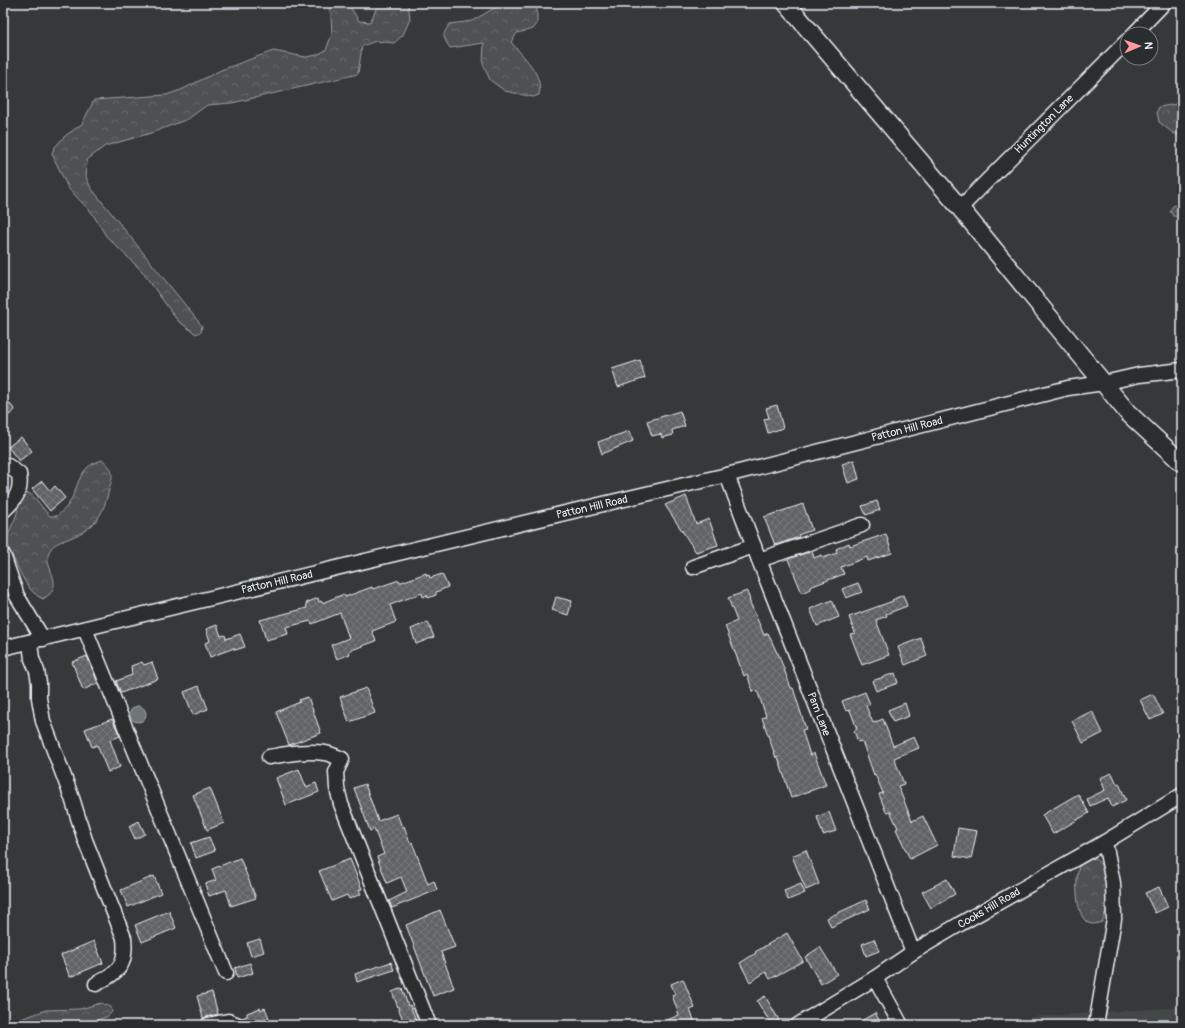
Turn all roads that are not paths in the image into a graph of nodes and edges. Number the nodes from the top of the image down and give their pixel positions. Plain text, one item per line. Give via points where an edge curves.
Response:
1 (786, 3) edge
2 (1164, 3) edge
3 (1142, 26) edge
4 (1119, 49) edge
5 (960, 208) junction
6 (1182, 370) edge
7 (1104, 384) junction
8 (1182, 463) edge
9 (3, 467) edge
10 (727, 475) junction
11 (3, 511) edge
12 (862, 525) dead end
13 (754, 546) junction
14 (3, 555) edge
15 (759, 560) junction
16 (693, 567) dead end
17 (85, 629) junction
18 (37, 640) junction
19 (3, 648) edge
20 (269, 757) dead end
21 (1182, 795) edge
22 (1105, 842) junction
23 (913, 952) junction
24 (226, 973) dead end
25 (875, 978) junction
26 (96, 984) dead end
27 (208, 1025) edge
28 (238, 1025) edge
29 (429, 1025) edge
30 (798, 1025) edge
31 (900, 1025) edge
32 (1096, 1025) edge

1 - 5 main road
2 - 3 street
4 - 5 street, Huntington Lane
5 - 7 main road
6 - 7 street, Patton Hill Road via 1139,375
7 - 8 main road via 1128,413
7 - 10 street, Patton Hill Road via 1068,388
9 - 11 street via 8,466 19,474 21,483 20,490
10 - 13 street, Pam Lane
10 - 17 street, Patton Hill Road
12 - 15 street
13 - 15 street, Pam Lane
13 - 16 street
14 - 18 street via 17,596
15 - 23 street, Pam Lane
17 - 18 street, Patton Hill Road
17 - 24 street
18 - 19 street, Patton Hill Road
18 - 26 street via 32,659 37,671 43,721 85,840 124,938 126,952 122,963 113,975
20 - 29 street via 304,752 325,753 342,759 336,772 336,788 341,804
21 - 22 street, Cooks Hill Road
22 - 23 street, Cooks Hill Road
22 - 32 street via 1113,884 1114,918
23 - 25 street, Cooks Hill Road
25 - 30 street, Cooks Hill Road
25 - 31 street
27 - 28 street via 228,1021

